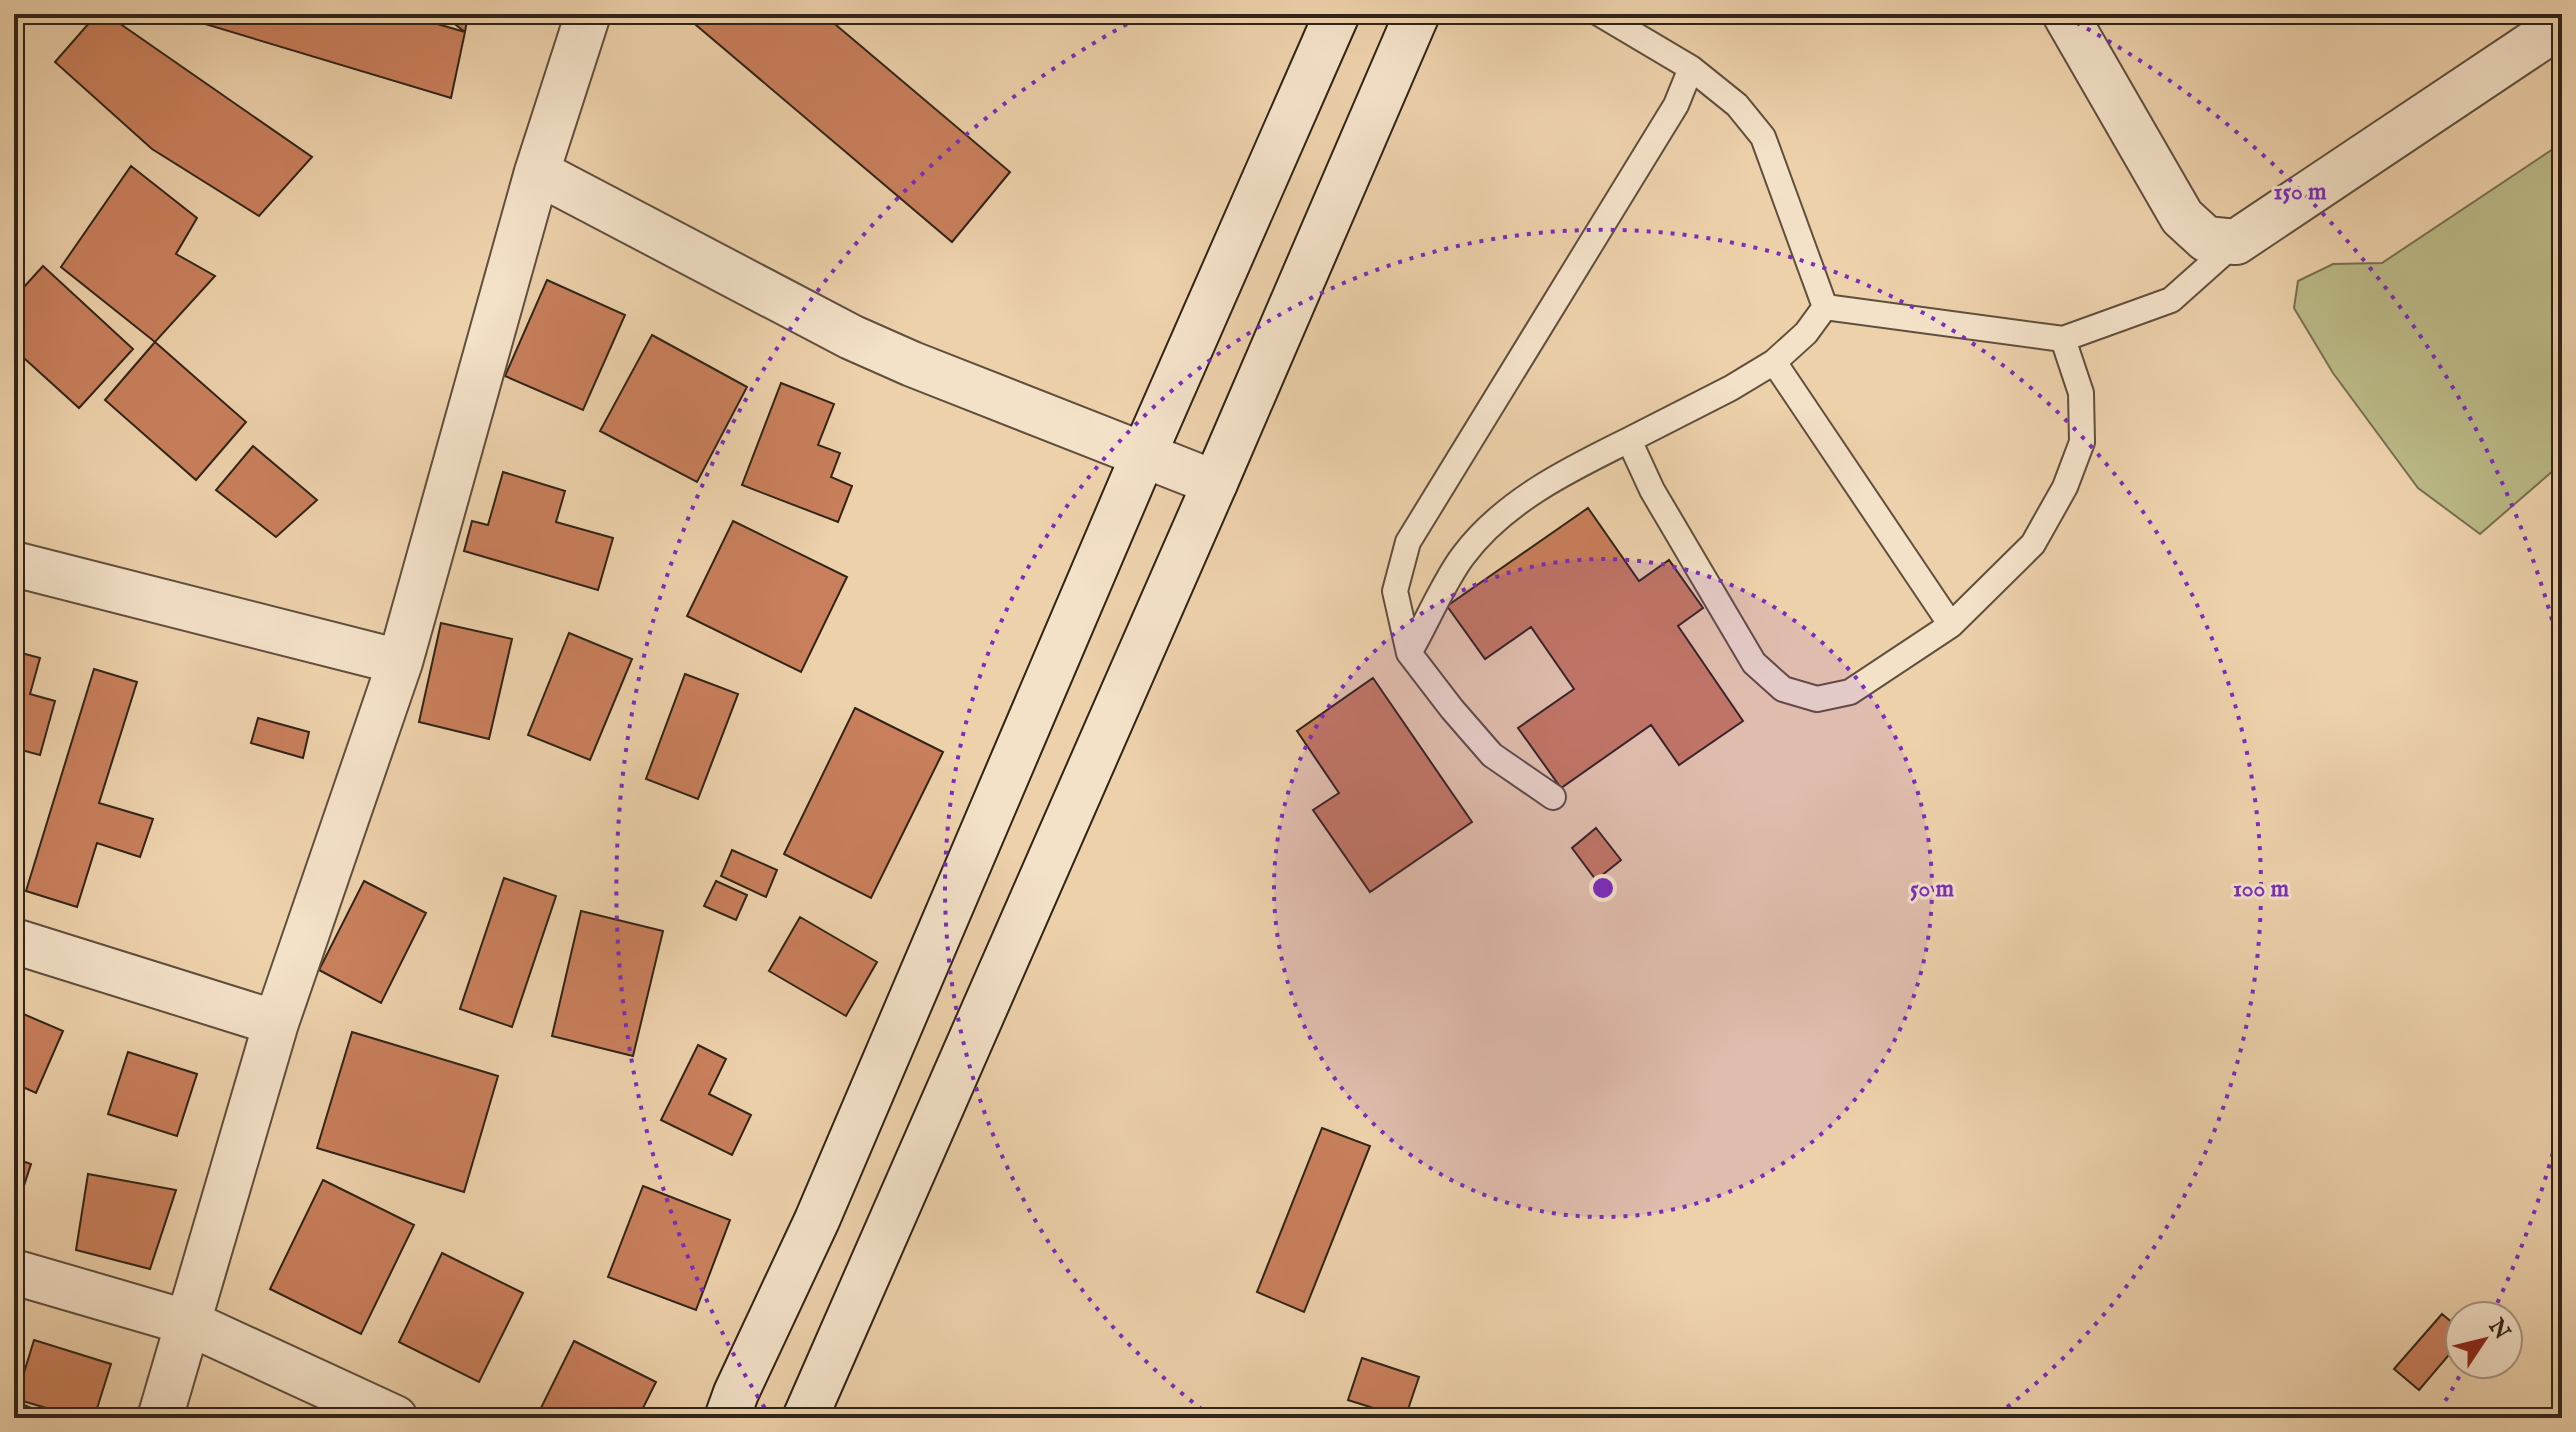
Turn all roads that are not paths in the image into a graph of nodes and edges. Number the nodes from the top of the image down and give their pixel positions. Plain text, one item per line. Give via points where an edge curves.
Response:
1 (588, 14) edge
2 (1337, 14) edge
3 (1417, 14) edge
4 (1600, 14) edge
5 (2065, 14) edge
6 (2562, 24) edge
7 (1691, 68) junction
8 (537, 172) junction
9 (2236, 242) junction
10 (1825, 307) junction
11 (2063, 339) junction
12 (1774, 362) junction
13 (1629, 440) junction
14 (1143, 456) junction
15 (1215, 483) junction
16 (14, 564) edge
17 (1951, 625) junction
18 (1409, 653) junction
19 (400, 662) junction
20 (1553, 797) dead end
21 (14, 941) edge
22 (276, 1023) junction
23 (817, 1220) junction
24 (879, 1251) junction
25 (14, 1272) edge
26 (189, 1323) junction
27 (160, 1418) edge
28 (395, 1418) edge
29 (727, 1418) edge
30 (805, 1418) edge

1 - 8 street
2 - 14 street
3 - 15 street
4 - 7 lane
5 - 9 street via 2182,217 2206,239
6 - 9 street
7 - 10 lane via 1737,105 1763,137
7 - 18 lane via 1676,105 1408,542 1395,591
8 - 14 street via 851,337
8 - 19 street
9 - 11 lane via 2171,300
10 - 11 lane
10 - 12 lane
11 - 17 lane via 2081,393 2082,442 2065,487 2033,544
12 - 13 lane
12 - 17 lane
13 - 17 lane via 1652,490 1754,663 1783,689 1817,699 1850,692
13 - 18 lane via 1564,472 1504,513 1463,556
14 - 15 street
14 - 23 street
15 - 24 street
16 - 19 street
18 - 20 lane via 1492,755
19 - 22 street
21 - 22 street
22 - 26 street
23 - 24 street
23 - 29 street
24 - 30 street
25 - 26 street
26 - 27 street
26 - 28 street

